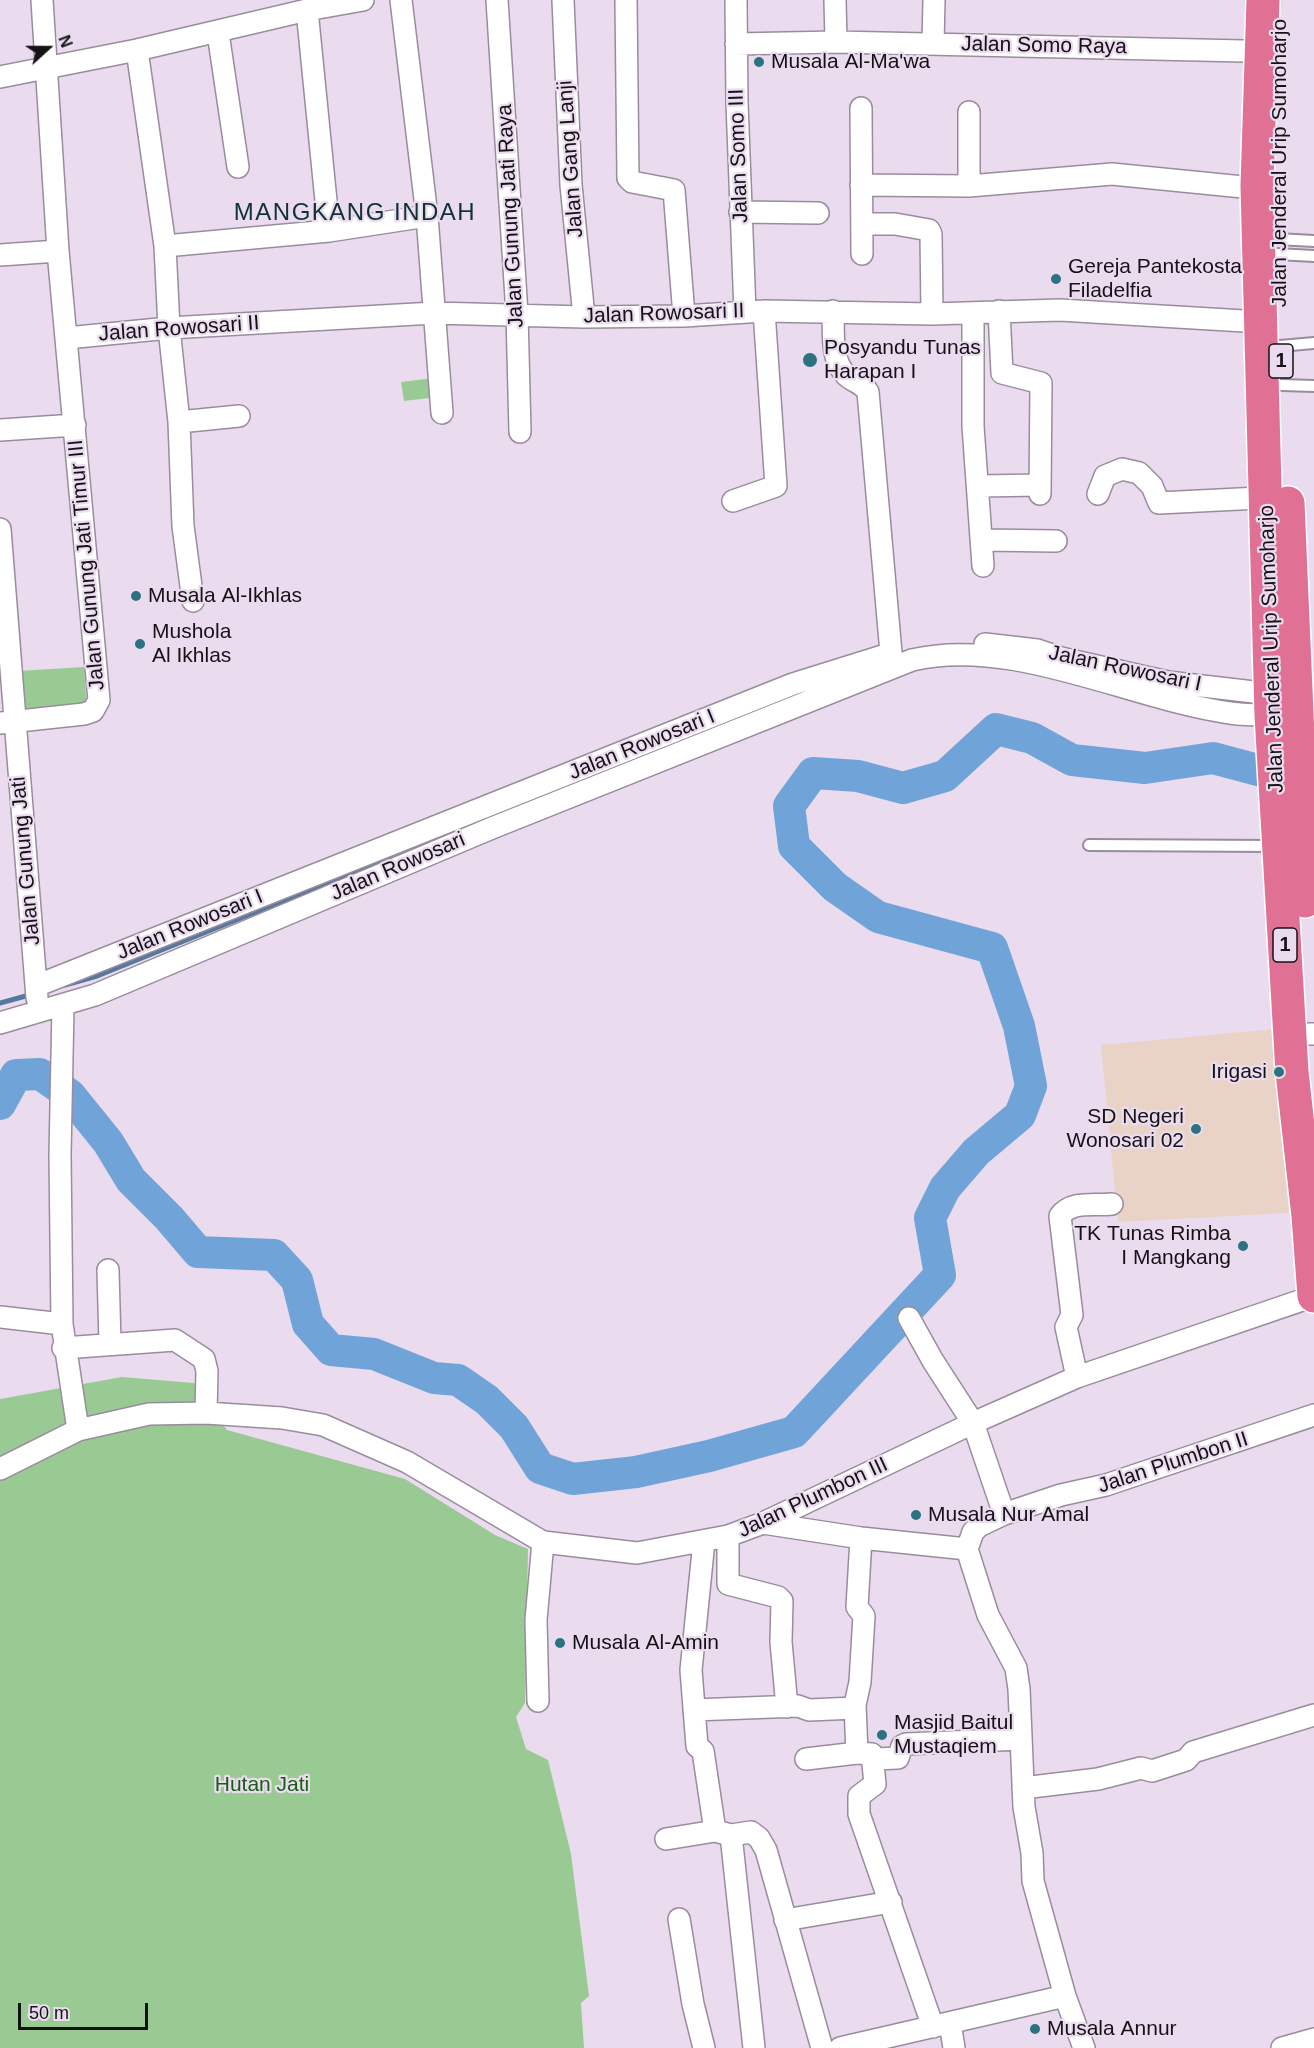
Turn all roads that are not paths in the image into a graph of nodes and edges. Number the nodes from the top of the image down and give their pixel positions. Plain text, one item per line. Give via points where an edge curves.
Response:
1 (42, 0) edge
2 (363, 0) edge
3 (401, 0) edge
4 (497, 0) edge
5 (563, 0) edge
6 (626, 0) edge
7 (736, 0) edge
8 (835, 0) edge
9 (934, 0) edge
10 (1248, 0) edge
11 (1263, 0) edge
12 (1281, 0) edge
13 (307, 10) junction
14 (218, 33) junction
15 (836, 42) junction
16 (736, 44) junction
17 (933, 44) junction
18 (137, 50) junction
19 (1244, 51) junction
20 (45, 66) junction
21 (0, 77) edge
22 (861, 108) dead end
23 (969, 112) dead end
24 (238, 167) dead end
25 (861, 185) junction
26 (969, 186) junction
27 (1243, 187) junction
28 (740, 212) junction
29 (818, 213) dead end
30 (427, 216) junction
31 (862, 224) junction
32 (329, 231) junction
33 (1314, 241) edge
34 (165, 246) junction
35 (1277, 247) junction
36 (58, 251) junction
37 (862, 254) dead end
38 (0, 255) edge
39 (1314, 256) edge
40 (755, 311) junction
41 (833, 311) junction
42 (999, 311) junction
43 (973, 312) junction
44 (434, 313) junction
45 (517, 314) junction
46 (932, 314) junction
47 (684, 316) junction
48 (584, 317) junction
49 (169, 328) junction
50 (1262, 330) junction
51 (67, 338) junction
52 (1314, 343) edge
53 (1298, 386) edge
54 (442, 413) dead end
55 (239, 416) dead end
56 (179, 422) junction
57 (75, 425) junction
58 (0, 430) edge
59 (520, 432) dead end
60 (979, 486) junction
61 (1098, 494) dead end
62 (732, 501) dead end
63 (1262, 506) junction
64 (0, 529) edge
65 (982, 540) junction
66 (1056, 541) dead end
67 (983, 566) dead end
68 (193, 601) dead end
69 (891, 653) junction
70 (794, 706) joint
71 (1292, 708) edge
72 (7, 722) edge
73 (1287, 827) junction
74 (1089, 846) dead end
75 (37, 996) junction
76 (63, 1007) junction
77 (0, 1023) edge
78 (1312, 1034) edge
79 (1314, 1101) edge
80 (1112, 1204) dead end
81 (108, 1270) dead end
82 (1314, 1296) edge
83 (0, 1317) edge
84 (909, 1318) dead end
85 (62, 1324) junction
86 (110, 1343) junction
87 (63, 1348) junction
88 (1077, 1377) junction
89 (206, 1413) junction
90 (1314, 1414) edge
91 (973, 1423) junction
92 (78, 1430) junction
93 (0, 1469) edge
94 (1004, 1514) junction
95 (763, 1523) junction
96 (728, 1536) junction
97 (861, 1538) junction
98 (704, 1541) junction
99 (543, 1542) junction
100 (968, 1549) junction
101 (538, 1701) dead end
102 (787, 1707) junction
103 (855, 1708) junction
104 (694, 1710) junction
105 (1314, 1715) edge
106 (1021, 1739) junction
107 (865, 1756) junction
108 (806, 1759) dead end
109 (1023, 1788) junction
110 (723, 1833) junction
111 (666, 1839) dead end
112 (891, 1902) junction
113 (679, 1919) dead end
114 (785, 1920) junction
115 (1065, 1996) junction
116 (942, 2025) junction
117 (1314, 2039) edge
118 (704, 2048) edge
119 (754, 2048) edge
120 (822, 2048) edge
121 (840, 2048) edge
122 (954, 2048) edge
123 (1084, 2048) edge
124 (1282, 2048) edge

1 - 20 street, Jalan Gunung Jati Timur III
2 - 13 street
3 - 30 street
4 - 45 street, Jalan Gunung Jati Raya
5 - 48 street, Jalan Gang Lanji via 571,184
6 - 47 street via 628,178 674,189
7 - 16 street, Jalan Somo III
8 - 15 street
9 - 17 street
10 - 19 highway
11 - 50 highway, Jalan Jenderal Urip Sumoharjo / 1 via 1257,186
12 - 35 highway, Jalan Jenderal Urip Sumoharjo / 1
13 - 14 street
13 - 32 street
14 - 18 street
14 - 24 street
15 - 16 street, Jalan Somo Raya
15 - 17 street, Jalan Somo Raya
16 - 28 street, Jalan Somo III
17 - 19 street, Jalan Somo Raya
18 - 20 street
18 - 34 street
19 - 27 highway
20 - 21 street
20 - 36 street, Jalan Gunung Jati Timur III
22 - 25 street
23 - 26 street
25 - 26 street
25 - 31 street
26 - 27 street via 1112,174
27 - 50 highway
28 - 29 street
28 - 40 street, Jalan Somo III
30 - 32 street
30 - 44 street
31 - 37 street
31 - 46 street via 921,240
32 - 34 street
33 - 35 lane
34 - 49 street
35 - 39 lane
35 - 50 highway, Jalan Jenderal Urip Sumoharjo / 1
36 - 38 street
36 - 51 street, Jalan Gunung Jati Timur III
40 - 41 street, Jalan Rowosari II
40 - 47 street, Jalan Rowosari II
40 - 62 street, Jalan Somo III via 776,486
41 - 46 street, Jalan Rowosari II
41 - 69 street via 835,355 846,376 868,392
42 - 43 street, Jalan Rowosari II
42 - 50 street, Jalan Rowosari II via 1060,310
42 - 60 street via 1002,373 1041,383 1040,490
43 - 46 street, Jalan Rowosari II
43 - 60 street via 973,426
44 - 45 street, Jalan Rowosari II
44 - 49 street, Jalan Rowosari II
44 - 54 street
45 - 48 street, Jalan Rowosari II
45 - 59 street, Jalan Gunung Jati Raya
47 - 48 street, Jalan Rowosari II
49 - 51 street, Jalan Rowosari II
49 - 56 street
50 - 52 lane
50 - 53 highway, Jalan Jenderal Urip Sumoharjo / 1
50 - 63 highway, Jalan Jenderal Urip Sumoharjo / 1
51 - 57 street, Jalan Gunung Jati Timur III
53 - 71 highway, Jalan Jenderal Urip Sumoharjo / 1
55 - 56 street
56 - 68 street via 183,526
57 - 58 street
57 - 72 street, Jalan Gunung Jati Timur III via 99,700 93,711 84,714
60 - 65 street
61 - 63 street via 1105,476 1122,469 1139,473 1152,486 1159,503
63 - 71 highway, Jalan Jenderal Urip Sumoharjo / 1
64 - 72 street, Jalan Gunung Jati
65 - 66 street
65 - 67 street
69 - 71 street, Jalan Rowosari I via 934,644 1016,646
69 - 75 street, Jalan Rowosari I via 793,684
70 - 71 street, Jalan Rowosari I via 895,665 954,655 998,657 1230,713
70 - 76 street, Jalan Rowosari
71 - 73 highway, Jalan Jenderal Urip Sumoharjo / 1
72 - 75 street, Jalan Gunung Jati
73 - 74 lane
73 - 78 highway, 1
73 - 82 highway, Jalan Jenderal Urip Sumoharjo / 1 via 1292,1072
75 - 76 street, Jalan Rowosari
75 - 77 street, Jalan Rowosari
76 - 85 street
78 - 79 highway, 1
80 - 88 street via 1072,1207 1060,1216 1072,1315 1066,1327
81 - 86 street
82 - 88 street, Jalan Plumbon III
83 - 85 street
84 - 91 street
85 - 87 street
86 - 87 street
86 - 89 street via 175,1340 195,1351 204,1359 207,1371
87 - 92 street
88 - 91 street, Jalan Plumbon III
89 - 92 street, Jalan Plumbon III via 149,1414
89 - 99 street, Jalan Plumbon III via 323,1425 406,1462
90 - 94 street, Jalan Plumbon II via 1106,1485
91 - 94 street
91 - 95 street, Jalan Plumbon III
92 - 93 street, Jalan Plumbon III
94 - 100 street, Jalan Plumbon II via 979,1526
95 - 96 street, Jalan Plumbon III
95 - 97 street
96 - 98 street, Jalan Plumbon III
96 - 102 street via 728,1584 782,1601
97 - 100 street
97 - 103 street via 857,1607 864,1616
98 - 99 street, Jalan Plumbon III via 637,1553
98 - 104 street via 691,1670
99 - 101 street via 536,1620
100 - 106 street via 988,1616 1016,1668
102 - 103 street
102 - 104 street
103 - 107 street
104 - 110 street via 696,1746 703,1751
105 - 109 street via 1193,1752 1186,1760 1152,1771 1141,1768 1098,1779
106 - 107 street via 906,1744 898,1758
106 - 109 street
107 - 108 street
107 - 112 street via 874,1786 857,1802 859,1814
109 - 115 street via 1035,1889
110 - 111 street
110 - 114 street via 751,1832 759,1838 766,1850
110 - 119 street
112 - 114 street
112 - 116 street
113 - 118 street
114 - 120 street
115 - 116 street
115 - 123 street
116 - 121 street
116 - 122 street
117 - 124 street

